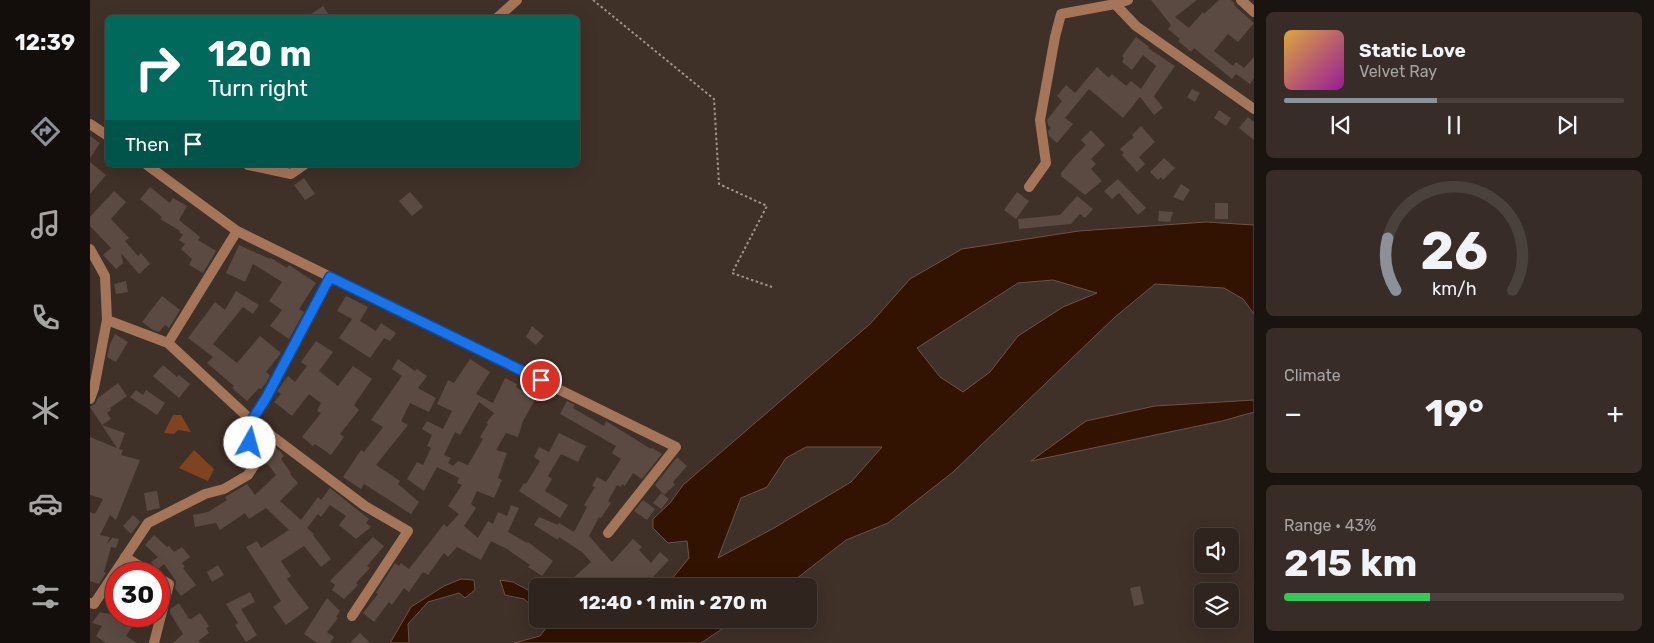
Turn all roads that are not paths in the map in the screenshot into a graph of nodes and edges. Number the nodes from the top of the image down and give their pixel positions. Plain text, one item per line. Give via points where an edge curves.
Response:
1 (518, 0) edge
2 (1128, 0) edge
3 (1241, 0) edge
4 (1115, 4) junction
5 (1254, 12) edge
6 (500, 15) edge
7 (1254, 109) edge
8 (90, 124) edge
9 (105, 134) edge
10 (150, 167) edge
11 (258, 167) edge
12 (301, 167) edge
13 (1030, 187) dead end
14 (236, 231) junction
15 (90, 249) edge
16 (330, 277) junction
17 (107, 320) junction
18 (168, 343) junction
19 (92, 387) edge
20 (90, 399) edge
21 (252, 420) junction
22 (608, 533) dead end
23 (125, 557) junction
24 (133, 562) edge
25 (90, 603) edge
26 (352, 616) dead end
27 (158, 627) edge
28 (154, 643) edge

1 - 6 street
2 - 4 street
3 - 5 street
4 - 7 street via 1136,26
4 - 13 street via 1061,14 1040,120 1046,164
8 - 9 street
10 - 14 street
11 - 12 street via 291,174
14 - 16 street
14 - 18 street
15 - 17 street via 105,276
16 - 21 street
16 - 22 street via 676,447
17 - 18 street
17 - 19 street
18 - 21 street
19 - 20 street
21 - 23 street via 250,443 255,464 248,475 148,523
21 - 26 street via 365,506 408,532
23 - 24 street
23 - 25 street via 94,604
27 - 28 street

